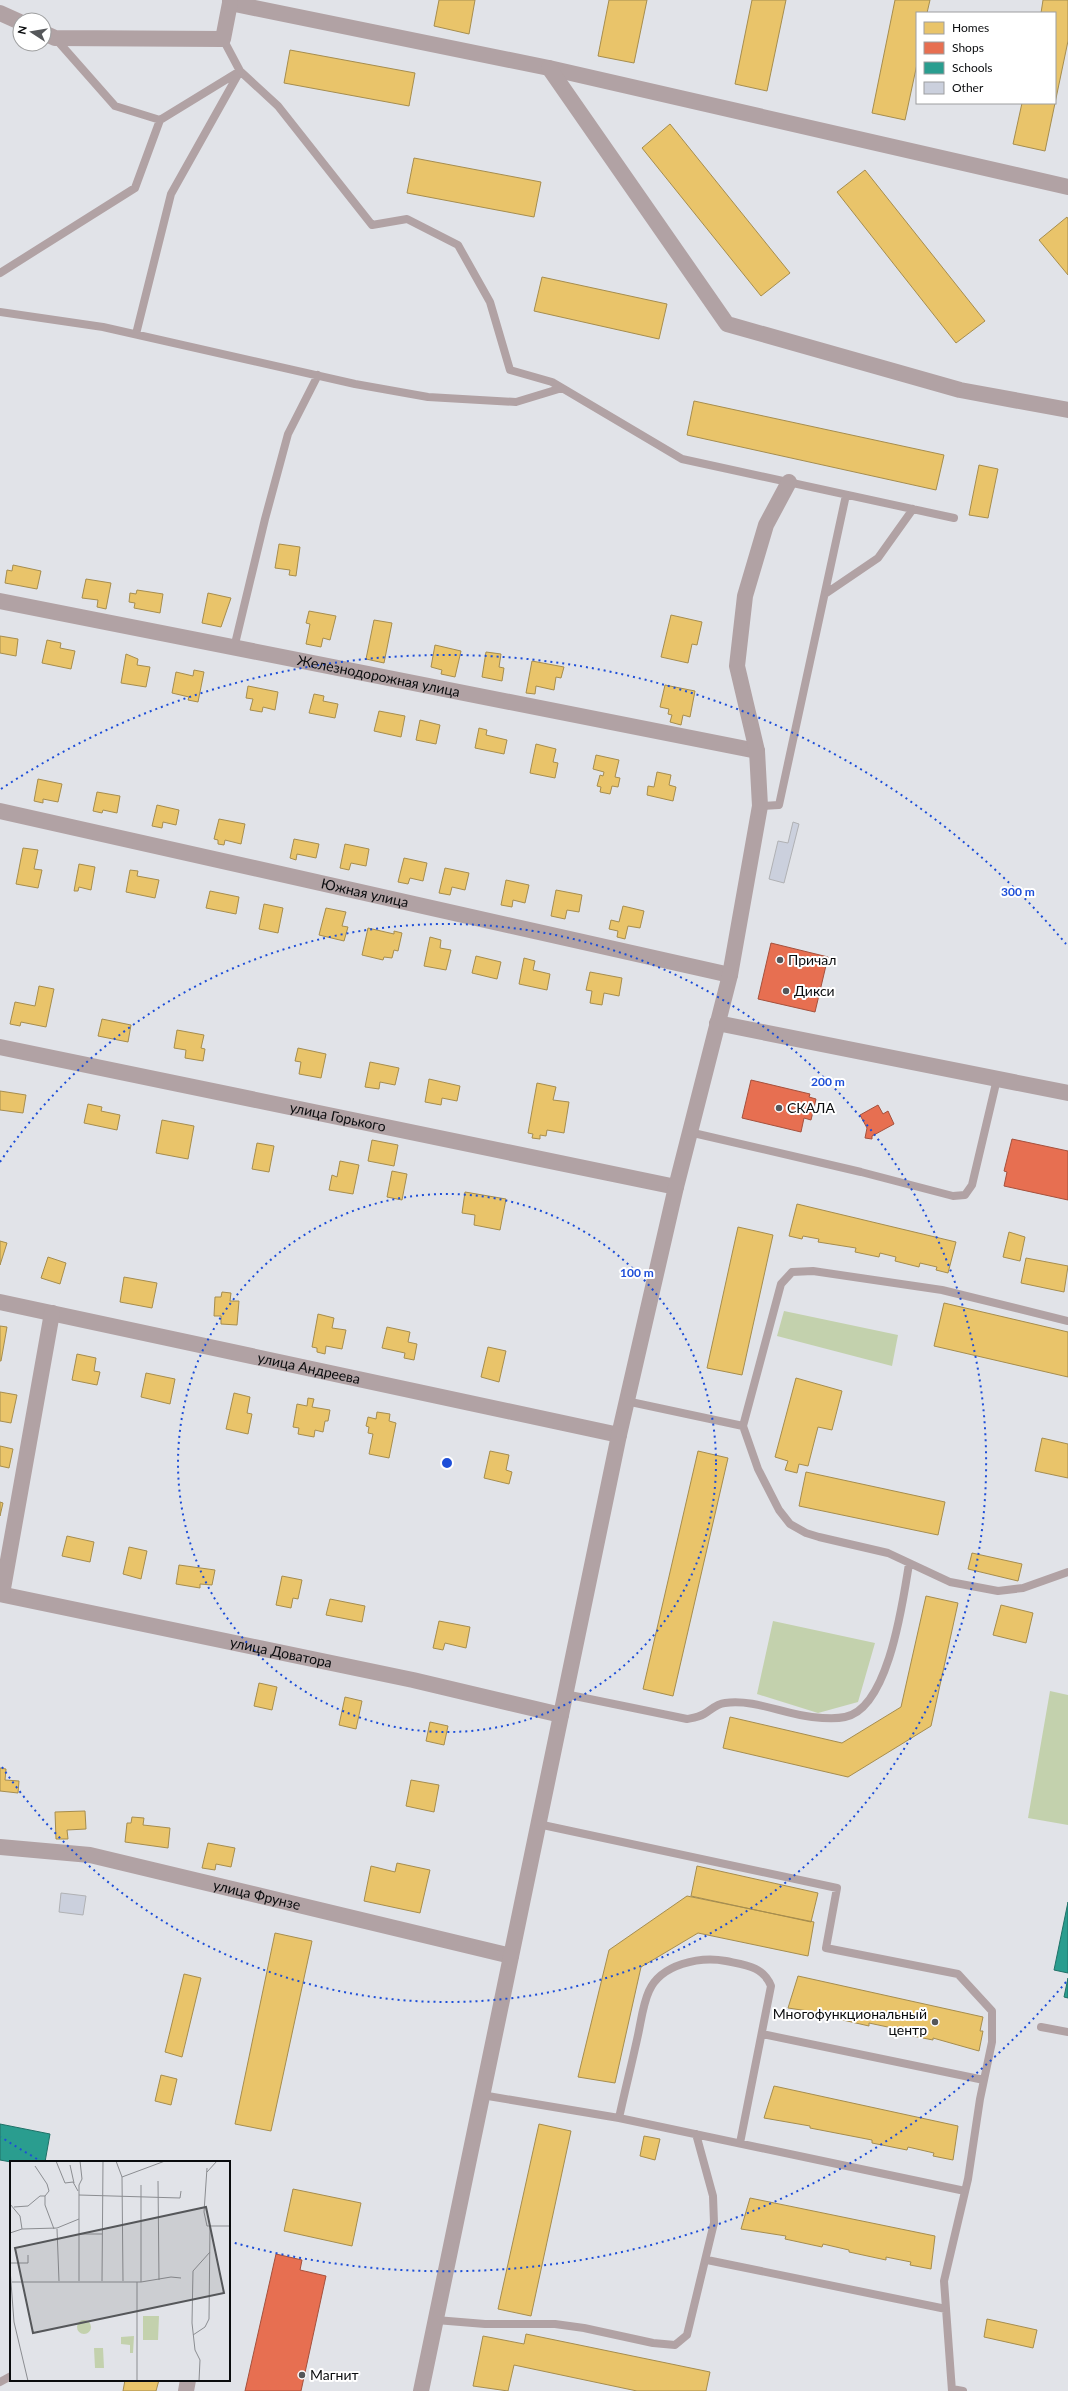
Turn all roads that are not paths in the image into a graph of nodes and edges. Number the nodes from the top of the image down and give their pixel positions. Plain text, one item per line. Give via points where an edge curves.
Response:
1 (230, 1) edge
2 (0, 13) edge
3 (12, 18) edge
4 (52, 36) edge
5 (52, 39) edge
6 (223, 39) junction
7 (549, 68) junction
8 (240, 71) junction
9 (160, 120) junction
10 (1068, 187) edge
11 (0, 273) edge
12 (0, 312) edge
13 (136, 334) junction
14 (318, 376) junction
15 (562, 388) junction
16 (1068, 410) edge
17 (789, 482) junction
18 (846, 495) junction
19 (913, 509) junction
20 (954, 518) dead end
21 (826, 594) junction
22 (0, 601) edge
23 (234, 648) junction
24 (757, 751) junction
25 (760, 806) junction
26 (0, 811) edge
27 (730, 975) junction
28 (717, 1023) junction
29 (0, 1047) edge
30 (997, 1079) junction
31 (1068, 1093) edge
32 (689, 1132) junction
33 (676, 1187) junction
34 (0, 1302) edge
35 (52, 1313) junction
36 (1068, 1321) edge
37 (626, 1401) junction
38 (743, 1426) junction
39 (619, 1435) junction
40 (909, 1564) junction
41 (1068, 1572) edge
42 (1, 1594) edge
43 (565, 1694) junction
44 (561, 1715) junction
45 (538, 1824) junction
46 (0, 1846) edge
47 (511, 1956) junction
48 (1041, 2026) dead end
49 (1068, 2032) edge
50 (762, 2034) junction
51 (984, 2080) junction
52 (482, 2095) junction
53 (619, 2118) junction
54 (696, 2134) junction
55 (740, 2144) junction
56 (965, 2191) junction
57 (707, 2260) junction
58 (946, 2309) junction
59 (436, 2320) junction
60 (10, 2377) edge
61 (188, 2381) edge
62 (0, 2382) edge
63 (952, 2390) edge
64 (186, 2391) edge
65 (421, 2391) edge
66 (963, 2391) edge

1 - 6 street
1 - 7 street
2 - 3 street
4 - 6 street
5 - 9 lane via 115,106
6 - 8 lane
7 - 10 street
7 - 16 street via 727,324 960,390
8 - 9 lane
8 - 13 lane via 171,194
8 - 15 lane via 278,106 372,225 407,219 458,245 490,302 510,370 552,382
9 - 11 lane via 135,188
12 - 13 lane via 103,326
13 - 14 lane
14 - 15 lane via 428,398 516,402
14 - 23 lane via 288,434
15 - 17 lane via 682,459
17 - 18 lane
17 - 24 street via 766,525 745,596 742,619 737,666
18 - 19 lane
18 - 21 lane
19 - 20 lane
19 - 21 lane via 878,558
21 - 25 lane via 779,805
22 - 23 street, Железнодорожная улица
23 - 24 street, Железнодорожная улица
24 - 25 street
25 - 27 street
26 - 27 street, Южная улица
27 - 28 street
28 - 30 street
28 - 32 street
29 - 33 street, улица Горького
30 - 31 street
30 - 32 lane via 972,1185 965,1195 953,1196
32 - 33 street
33 - 37 street
34 - 35 street, улица Андреева
35 - 39 street, улица Андреева
35 - 42 street
36 - 38 lane via 942,1290 812,1271 792,1272 781,1284
37 - 38 lane
37 - 39 street
38 - 40 lane via 758,1469 778,1510 790,1524 806,1533 888,1553
39 - 43 street
40 - 41 lane via 950,1582 998,1591 1023,1588
40 - 43 lane via 898,1627 887,1664 875,1692 864,1705 846,1717 812,1717 743,1703 724,1703 711,1708 703,1715 687,1719
42 - 44 street, улица Доватора via 413,1680
43 - 44 street
44 - 45 street
45 - 47 street
45 - 51 lane via 836,1888 826,1948 958,1974 992,2011 992,2042
46 - 47 street, улица Фрунзе via 90,1855
47 - 52 street
48 - 49 lane
50 - 51 lane
50 - 53 lane via 770,1986 767,1978 758,1969 722,1960 697,1961 676,1966 660,1976 649,1990
50 - 55 lane
51 - 56 lane
52 - 53 lane
52 - 59 street
53 - 54 lane
54 - 55 lane
54 - 57 lane via 713,2196 714,2223
55 - 56 lane
56 - 58 lane via 944,2281
57 - 58 lane
57 - 59 lane via 687,2335 675,2344 653,2343 555,2324 485,2324
58 - 63 lane
59 - 65 street
60 - 62 lane
61 - 64 street
63 - 66 lane

